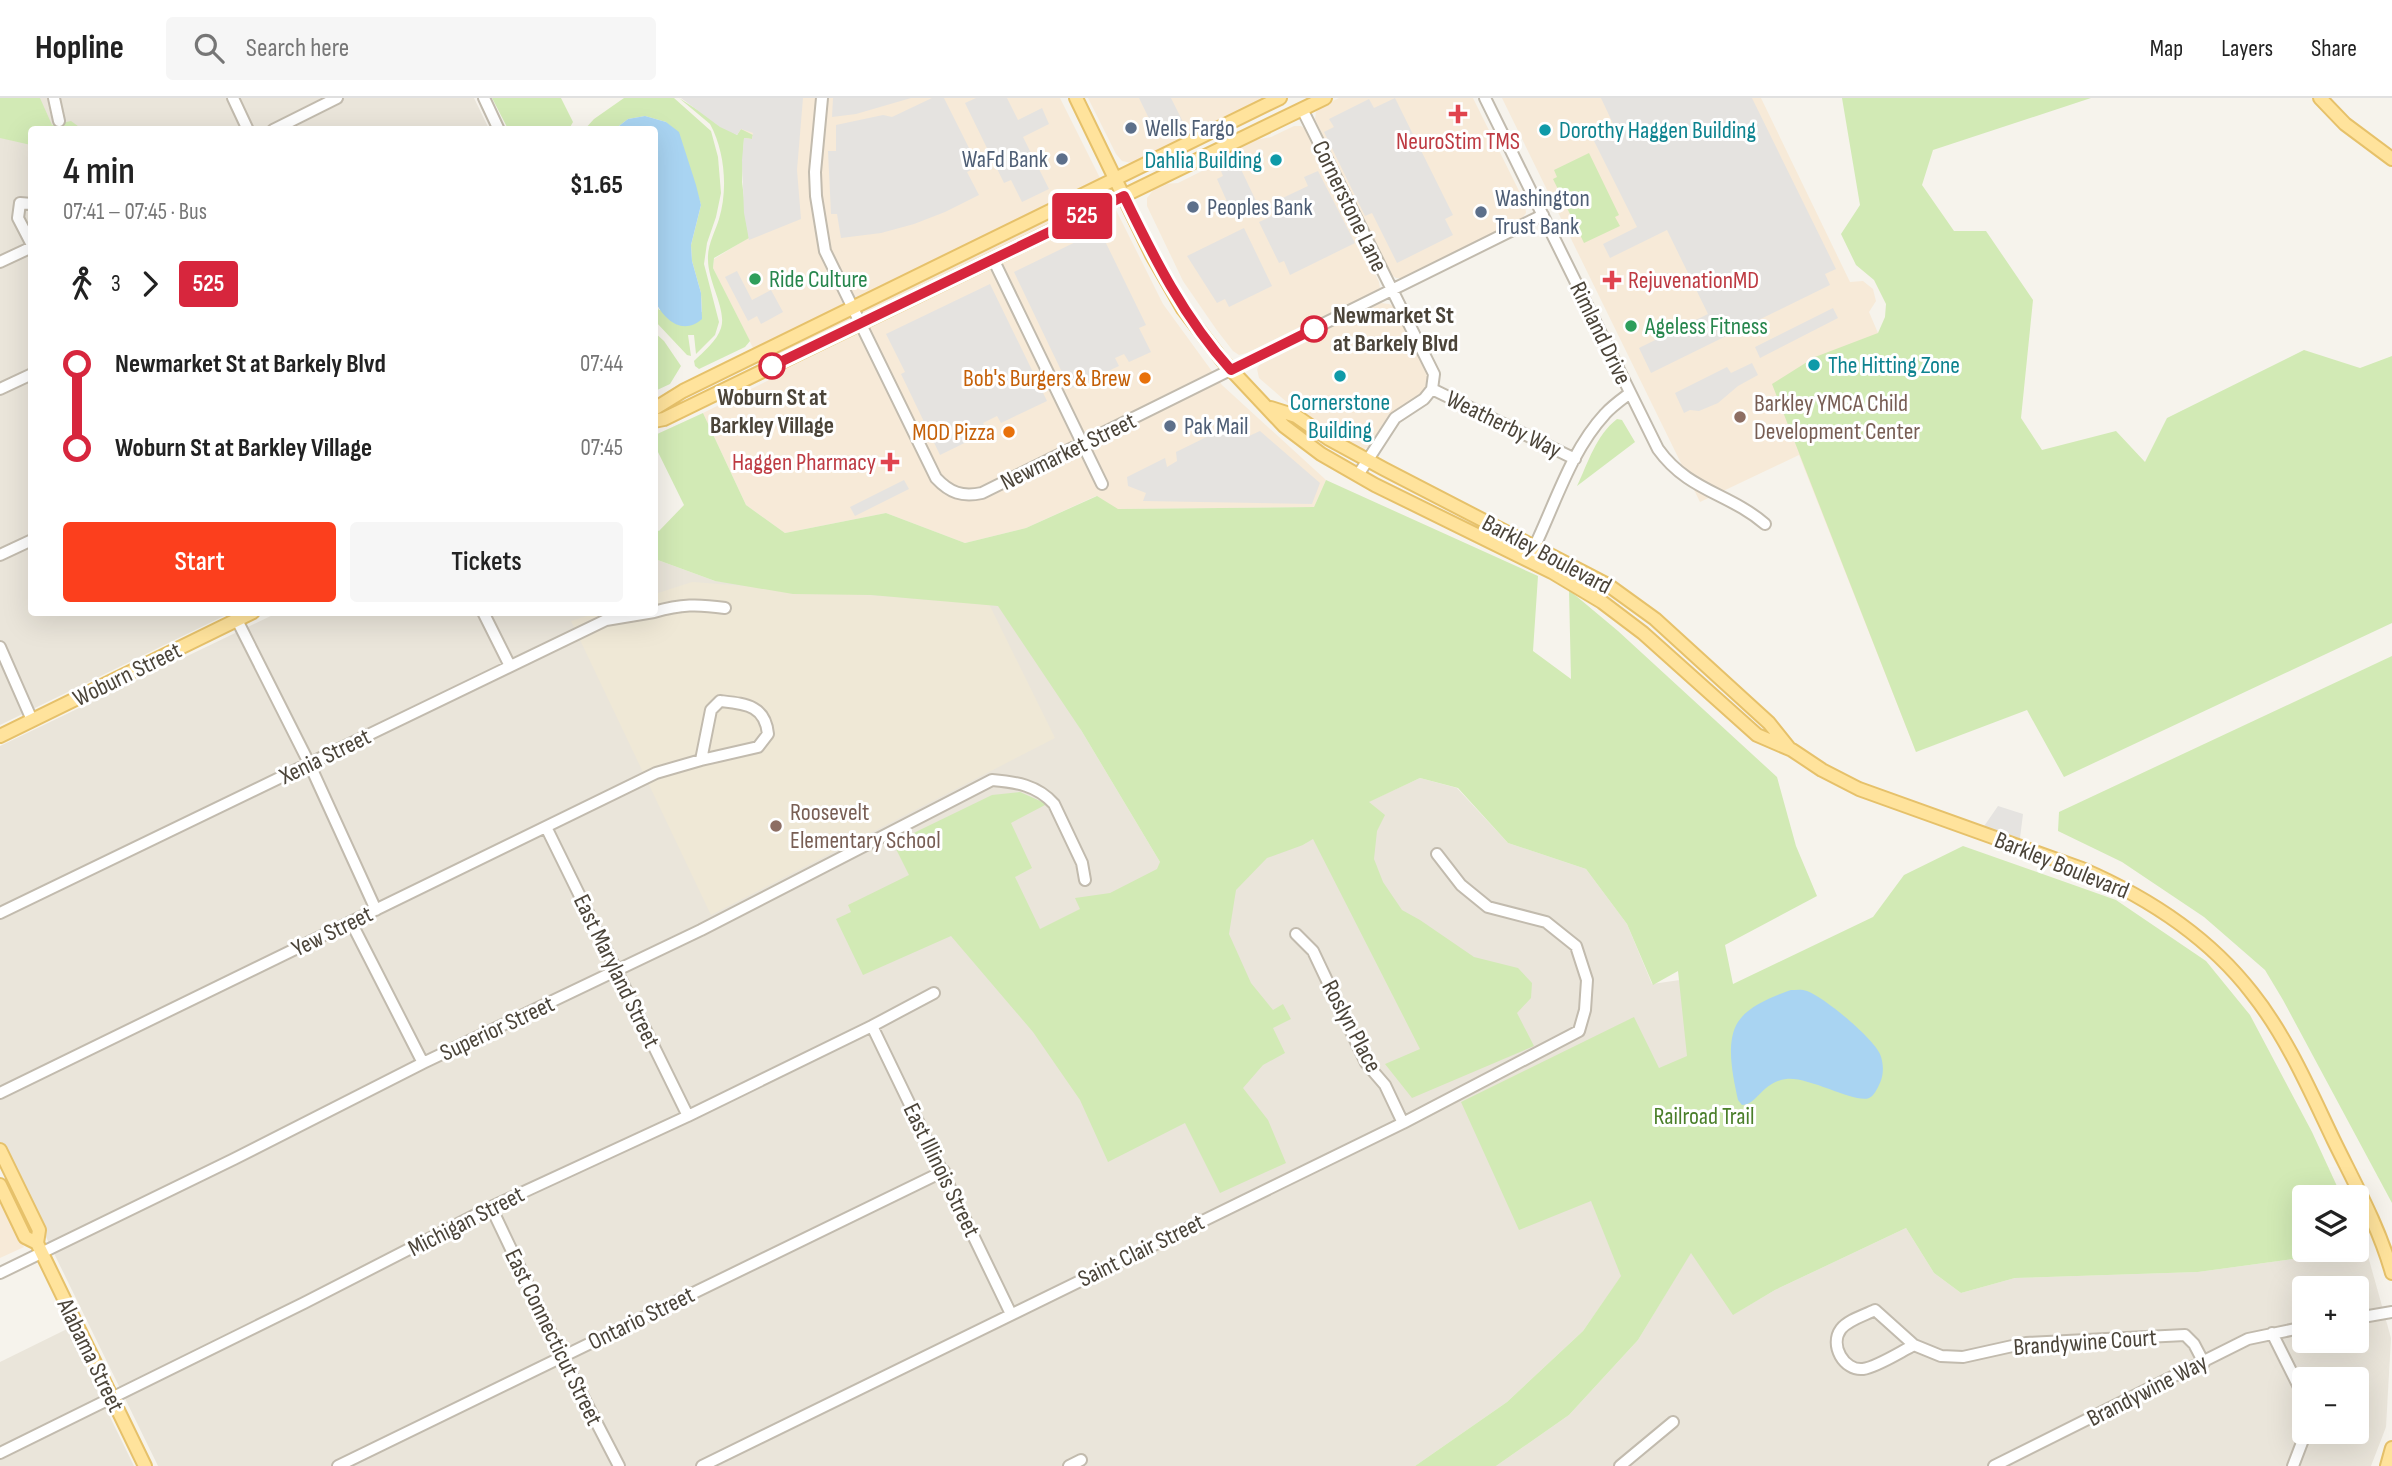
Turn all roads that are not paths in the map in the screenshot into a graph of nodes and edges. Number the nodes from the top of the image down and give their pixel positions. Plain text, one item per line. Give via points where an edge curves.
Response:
1 (54, 98) edge
2 (233, 98) edge
3 (337, 98) edge
4 (484, 98) edge
5 (822, 98) edge
6 (1076, 98) edge
7 (1280, 98) edge
8 (1325, 98) edge
9 (1485, 98) edge
10 (2320, 98) edge
11 (1302, 109) junction
12 (59, 121) dead end
13 (246, 126) edge
14 (280, 126) edge
15 (497, 126) edge
16 (2392, 159) edge
17 (1115, 179) junction
18 (1124, 196) junction
19 (26, 203) edge
20 (1543, 215) junction
21 (28, 238) edge
22 (28, 248) edge
23 (993, 259) junction
24 (0, 262) edge
25 (1392, 290) junction
26 (852, 308) junction
27 (860, 323) junction
28 (1231, 370) junction
29 (28, 376) edge
30 (0, 388) edge
31 (1433, 389) junction
32 (1630, 393) junction
33 (658, 407) edge
34 (1268, 407) junction
35 (658, 420) edge
36 (1082, 444) junction
37 (1367, 459) junction
38 (1575, 459) junction
39 (1357, 475) junction
40 (1102, 484) dead end
41 (1765, 524) dead end
42 (28, 542) edge
43 (1535, 546) junction
44 (0, 555) edge
45 (1528, 560) junction
46 (725, 608) dead end
47 (658, 611) edge
48 (245, 616) edge
49 (485, 616) edge
50 (630, 616) edge
51 (237, 620) junction
52 (0, 647) edge
53 (510, 666) junction
54 (32, 720) junction
55 (0, 736) edge
56 (1792, 750) junction
57 (701, 760) junction
58 (309, 763) junction
59 (546, 827) junction
60 (1437, 854) dead end
61 (1085, 880) dead end
62 (376, 910) junction
63 (0, 913) edge
64 (351, 922) junction
65 (1296, 934) dead end
66 (617, 972) junction
67 (934, 993) dead end
68 (872, 1026) junction
69 (423, 1063) junction
70 (0, 1093) edge
71 (688, 1116) junction
72 (1403, 1123) junction
73 (0, 1150) edge
74 (944, 1171) junction
75 (0, 1185) edge
76 (491, 1207) junction
77 (39, 1248) junction
78 (0, 1273) edge
79 (2392, 1273) edge
80 (2392, 1312) edge
81 (1011, 1314) junction
82 (2369, 1316) edge
83 (2292, 1329) edge
84 (2272, 1333) junction
85 (1913, 1345) junction
86 (562, 1356) junction
87 (2204, 1363) junction
88 (2292, 1373) edge
89 (112, 1397) junction
90 (1672, 1422) dead end
91 (2301, 1444) edge
92 (2392, 1448) edge
93 (0, 1452) edge
94 (1081, 1460) dead end
95 (145, 1466) edge
96 (338, 1466) edge
97 (619, 1466) edge
98 (702, 1466) edge
99 (1069, 1466) edge
100 (1620, 1466) edge
101 (1994, 1466) edge
102 (2293, 1466) edge
103 (2387, 1466) edge

1 - 12 street
2 - 13 street
3 - 14 street
4 - 15 street
5 - 26 street, Newmarket Street via 816,172 822,241
6 - 17 main road, Barkley Boulevard
7 - 17 main road
8 - 11 main road
9 - 20 street, Rimland Drive
10 - 16 main road
11 - 18 main road
11 - 25 street, Cornerstone Lane
17 - 18 main road, Barkley Boulevard
17 - 26 main road
18 - 23 main road
18 - 28 main road, Barkley Boulevard via 1183,309
19 - 21 street via 18,218
20 - 25 street, Newmarket Street
20 - 32 street, Rimland Drive
22 - 24 street
23 - 27 main road
23 - 36 street
25 - 28 street, Newmarket Street
25 - 31 street, Cornerstone Lane via 1434,374
26 - 27 street, Newmarket Street
26 - 33 main road
27 - 35 main road
27 - 36 street, Newmarket Street via 936,478 956,493 982,494
28 - 34 main road, Barkley Boulevard
28 - 36 street, Newmarket Street
29 - 30 street
31 - 37 street via 1395,418
31 - 38 street, Weatherby Way
32 - 38 street via 1597,423
32 - 41 street, Rimland Drive via 1668,463 1683,477
34 - 37 main road, Barkley Boulevard via 1296,416
34 - 39 main road, Barkley Boulevard via 1293,433
36 - 40 street
37 - 39 street
37 - 43 main road, Barkley Boulevard
38 - 43 street
39 - 45 main road, Barkley Boulevard
42 - 44 street
43 - 45 street
43 - 56 main road, Barkley Boulevard via 1608,585 1655,620 1769,723
45 - 56 main road, Barkley Boulevard via 1602,602 1757,735
46 - 47 street, Xenia Street via 679,605
48 - 51 main road, Woburn Street
49 - 53 street
50 - 53 street, Xenia Street via 606,620
51 - 54 main road, Woburn Street
51 - 58 street
52 - 54 street
53 - 58 street, Xenia Street
54 - 55 main road, Woburn Street
56 - 79 main road, Barkley Boulevard via 1859,789 2118,885 2168,914 2213,950 2252,993 2292,1056 2375,1225
57 - 57 street via 758,747 768,734 766,719 760,712 720,701 711,709
57 - 59 street, Yew Street via 664,771
58 - 62 street
58 - 63 street, Xenia Street
59 - 62 street, Yew Street
59 - 66 street, East Maryland Street
60 - 72 street, Saint Clair Street via 1461,885 1488,907 1546,922 1576,946 1587,980 1585,1010 1579,1031
61 - 66 street, Superior Street via 1082,863 1054,804 1018,783 992,780
62 - 64 street, Yew Street
64 - 69 street
64 - 70 street, Yew Street
65 - 72 street, Roslyn Place via 1312,951 1366,1063 1385,1085
66 - 69 street, Superior Street
66 - 71 street, East Maryland Street
67 - 68 street, Michigan Street
68 - 71 street, Michigan Street
68 - 74 street, East Illinois Street
69 - 77 street, Superior Street
71 - 76 street, Michigan Street
72 - 81 street, Saint Clair Street
73 - 77 main road, Alabama Street via 39,1230
74 - 81 street, East Illinois Street
74 - 86 street, Ontario Street
75 - 77 main road, Alabama Street via 25,1237
76 - 86 street, East Connecticut Street
76 - 89 street, Michigan Street
77 - 78 street, Superior Street
77 - 89 main road, Alabama Street
80 - 82 street
81 - 98 street, Saint Clair Street
83 - 84 street, Brandywine Way
84 - 87 street, Brandywine Way via 2248,1339
84 - 88 street
85 - 85 street, Brandywine Court via 1875,1310 1841,1329 1837,1343 1844,1361 1864,1369
85 - 87 street, Brandywine Court via 1941,1356 1963,1357 2026,1343 2185,1335
86 - 96 street, Ontario Street
86 - 97 street, East Connecticut Street
87 - 101 street, Brandywine Way
89 - 93 street, Michigan Street
89 - 95 main road, Alabama Street
90 - 100 street
91 - 102 street
92 - 103 main road
94 - 99 street

